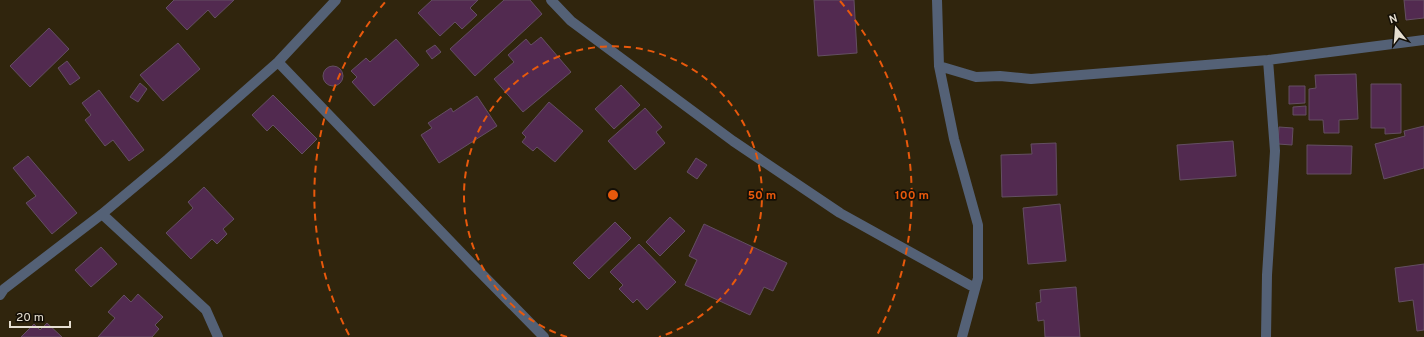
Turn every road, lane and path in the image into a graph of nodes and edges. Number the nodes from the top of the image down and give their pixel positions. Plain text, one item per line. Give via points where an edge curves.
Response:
1 (336, 0) edge
2 (551, 0) edge
3 (936, 0) edge
4 (1424, 40) edge
5 (1268, 60) junction
6 (278, 62) junction
7 (939, 66) junction
8 (102, 214) junction
9 (975, 288) junction
10 (0, 295) edge
11 (218, 337) edge
12 (544, 337) edge
13 (962, 337) edge
14 (1266, 337) edge

1 - 6 street
2 - 9 street via 571,21 746,150 840,213
3 - 7 street
4 - 5 street
5 - 7 street via 1031,79 976,77
5 - 14 street via 1275,151
6 - 8 street
6 - 12 street
7 - 9 street via 954,139 978,225 978,278
8 - 10 street via 4,289
8 - 11 street via 206,310
9 - 13 street

